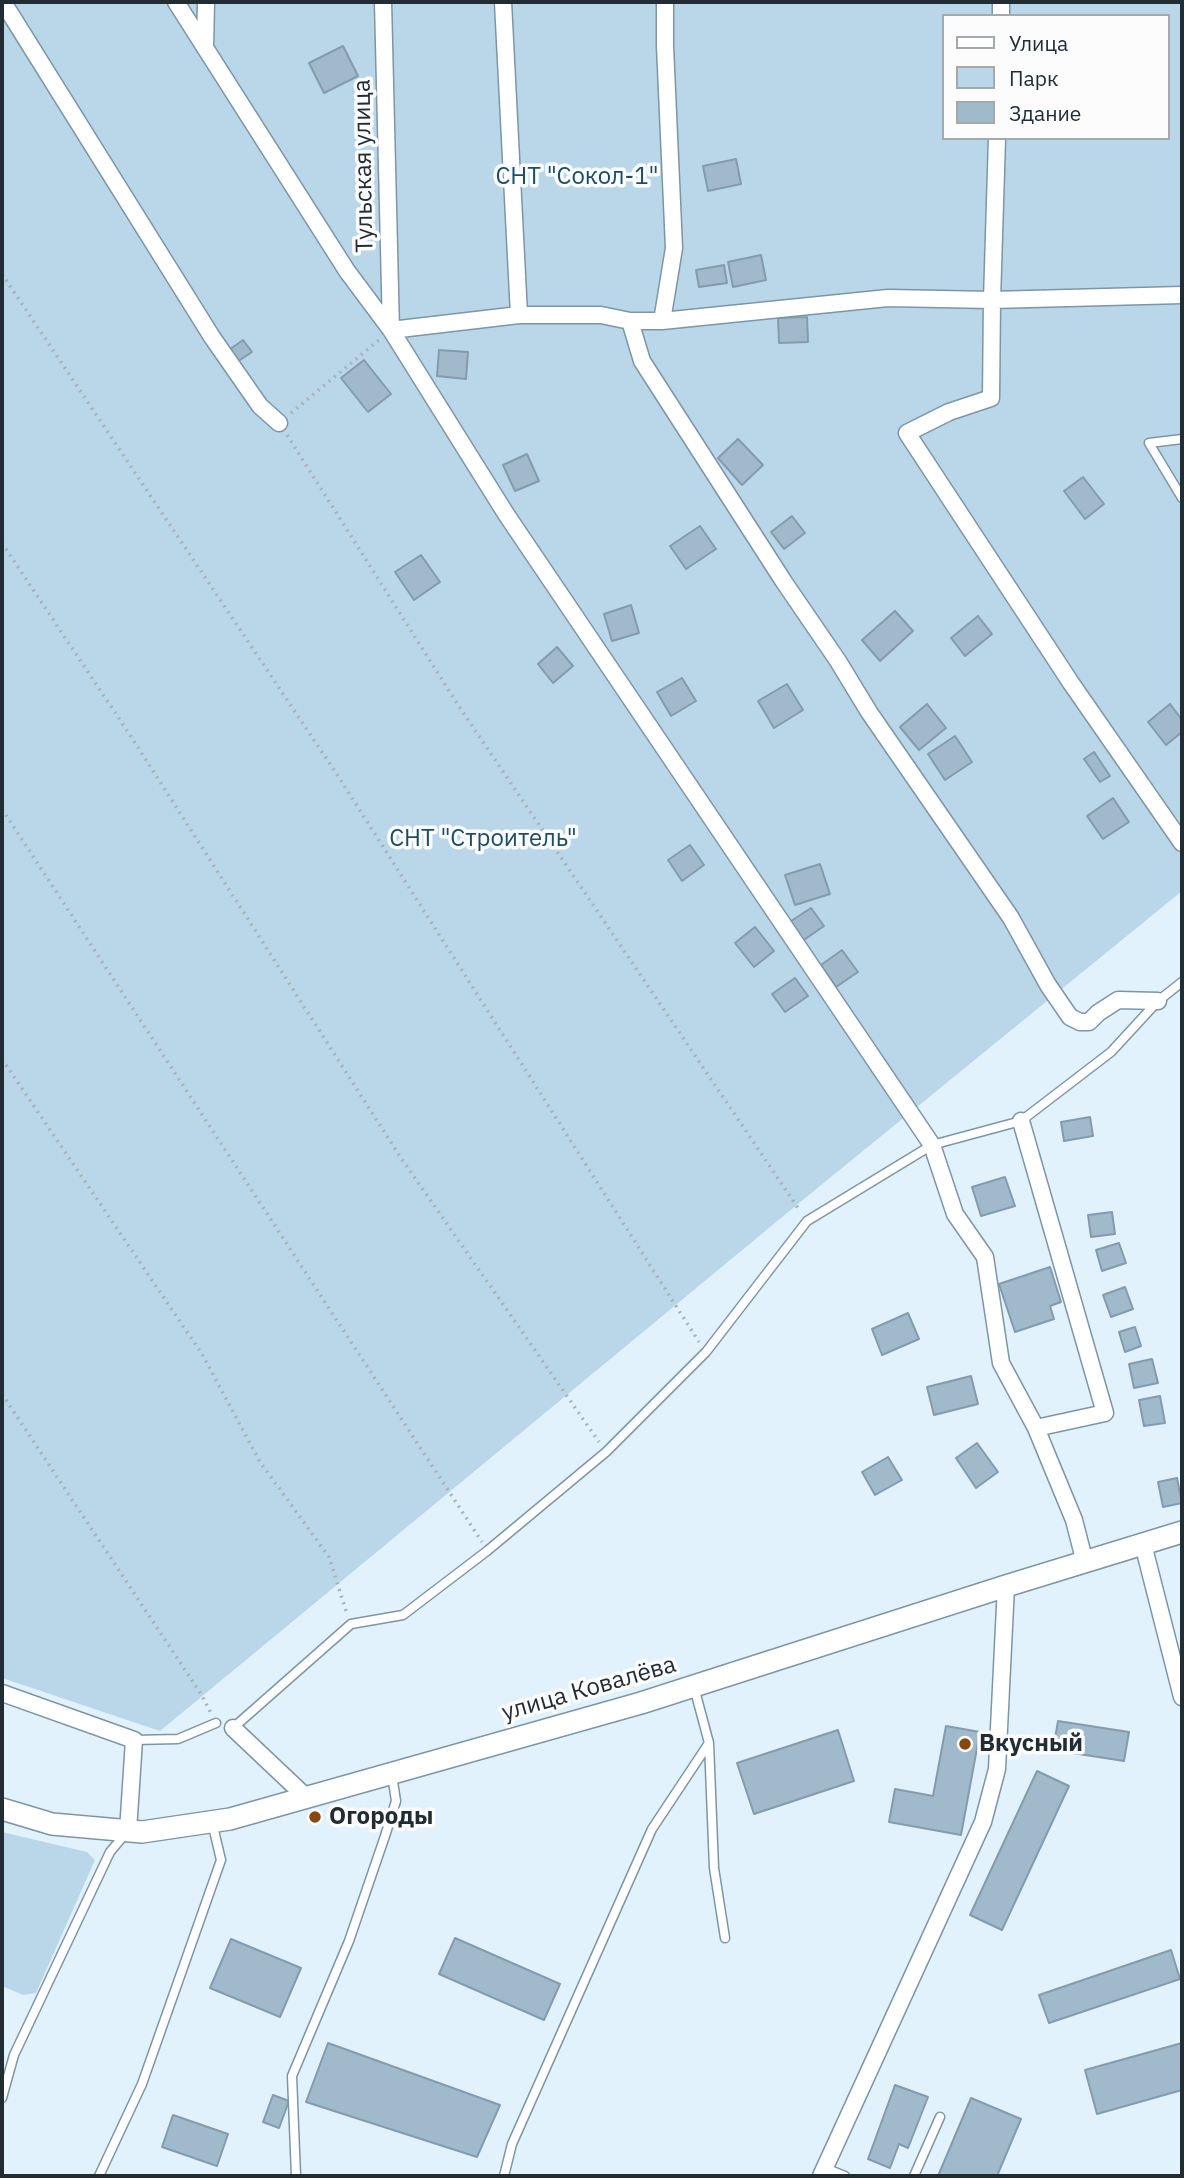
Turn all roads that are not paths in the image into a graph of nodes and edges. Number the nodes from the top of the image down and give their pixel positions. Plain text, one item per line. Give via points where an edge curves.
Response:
1 (3, 2) edge
2 (176, 2) edge
3 (206, 2) edge
4 (383, 2) edge
5 (502, 2) edge
6 (665, 2) edge
7 (205, 48) junction
8 (997, 140) edge
9 (1182, 295) edge
10 (992, 300) junction
11 (519, 315) junction
12 (630, 321) junction
13 (662, 321) junction
14 (391, 330) junction
15 (279, 424) road end
16 (1182, 439) edge
17 (1182, 498) edge
18 (1182, 843) edge
19 (1182, 982) edge
20 (1158, 1001) junction
21 (1021, 1121) junction
22 (932, 1145) junction
23 (1036, 1428) junction
24 (1182, 1532) edge
25 (1143, 1544) junction
26 (1084, 1563) junction
27 (1006, 1586) junction
28 (694, 1686) junction
29 (2, 1693) edge
30 (1182, 1697) edge
31 (216, 1723) road end
32 (233, 1728) joint
33 (134, 1740) junction
34 (709, 1743) junction
35 (392, 1773) junction
36 (306, 1797) junction
37 (2, 1809) edge
38 (212, 1822) junction
39 (128, 1831) junction
40 (726, 1938) dead end
41 (2, 2098) edge
42 (940, 2117) dead end
43 (823, 2172) edge
44 (99, 2176) edge
45 (296, 2176) edge
46 (504, 2176) edge
47 (845, 2176) edge
48 (914, 2176) edge

1 - 15 street via 212,337 260,406
2 - 7 street
3 - 7 street
4 - 14 street, Тульская улица
5 - 11 street
6 - 13 street via 674,248
7 - 14 street via 347,271
8 - 10 street
9 - 10 street
10 - 13 street via 888,298
10 - 18 street via 990,398 907,433
11 - 12 street via 601,315
11 - 14 street
12 - 13 street
12 - 20 street via 642,361 869,712 1011,918 1070,1017 1089,1022 1118,1000
14 - 22 street via 506,514
16 - 17 lane via 1149,443
19 - 20 lane
20 - 21 lane via 1111,1052
21 - 22 lane
21 - 23 street via 1104,1413
22 - 23 street via 955,1214 985,1257 1001,1363
22 - 32 lane via 807,1221 706,1352 606,1452 403,1615 351,1624
23 - 26 street via 1074,1520
24 - 25 street, улица Ковалёва
25 - 26 street, улица Ковалёва
25 - 30 street
26 - 27 street, улица Ковалёва
27 - 28 street, улица Ковалёва
27 - 43 street via 997,1769 983,1822
28 - 34 lane
28 - 35 street, улица Ковалёва
29 - 33 street
31 - 33 lane via 178,1739
32 - 36 street
33 - 39 street
34 - 40 lane via 714,1868
34 - 46 lane via 652,1829 512,2144
35 - 36 street, улица Ковалёва
35 - 45 lane via 396,1801 389,1824 349,1941 292,2076
36 - 38 street, улица Ковалёва
37 - 39 street, улица Ковалёва via 52,1824
38 - 39 street, улица Ковалёва
38 - 44 lane via 221,1860 142,2084
39 - 41 lane via 110,1852 14,2055
42 - 48 lane
43 - 47 lane

